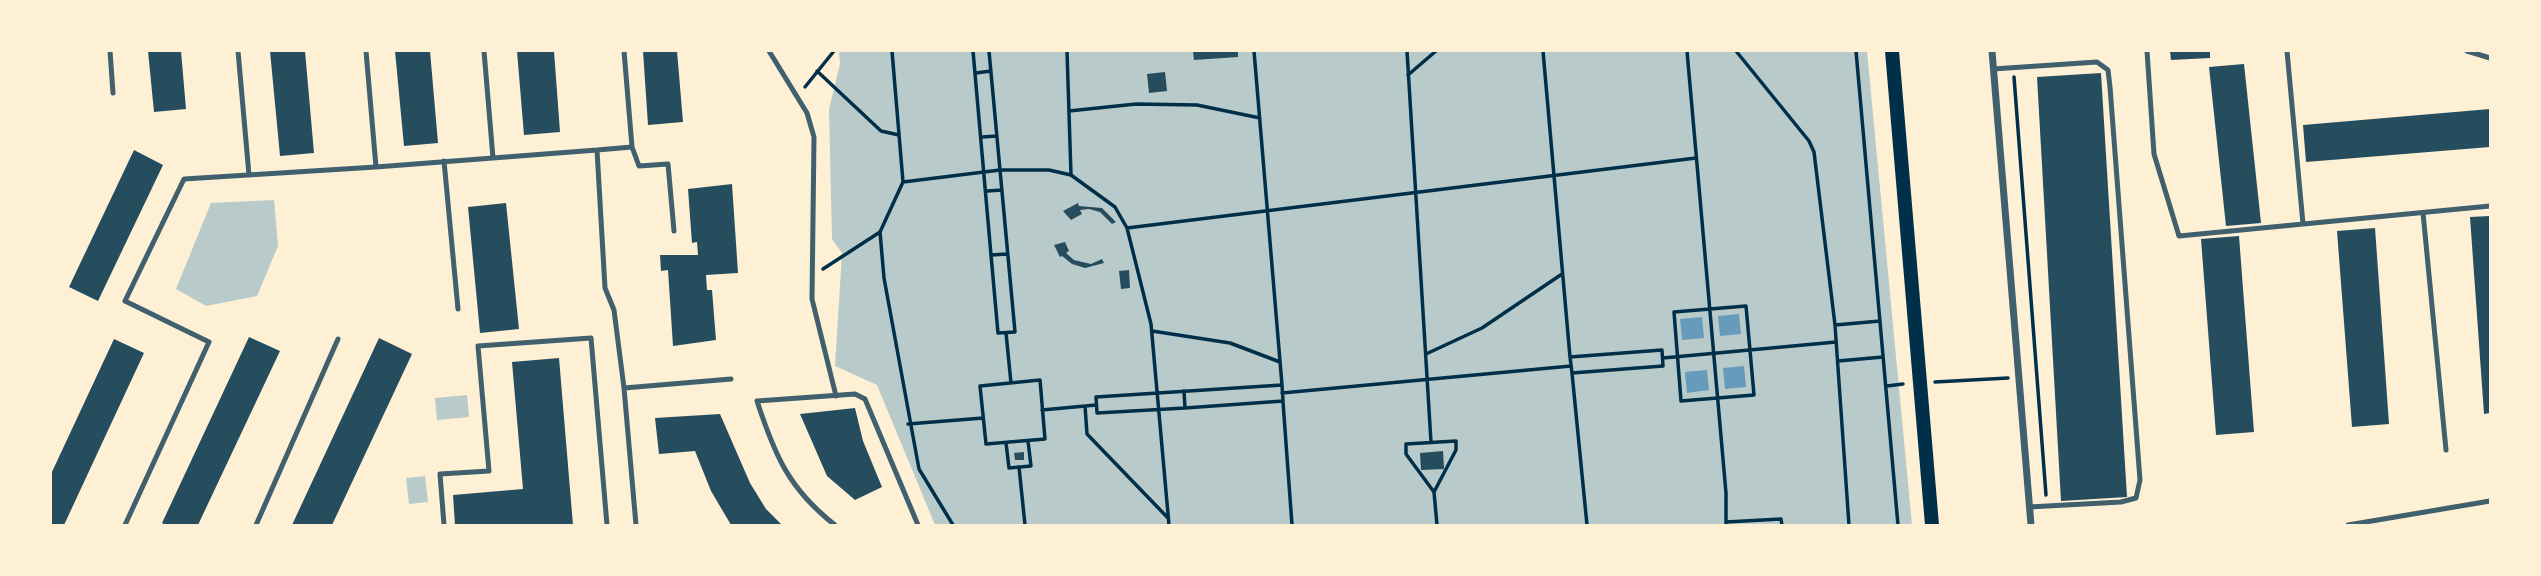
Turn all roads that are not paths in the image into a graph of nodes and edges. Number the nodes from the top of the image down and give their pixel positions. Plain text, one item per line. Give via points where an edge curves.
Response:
1 (110, 51) edge
2 (239, 51) edge
3 (366, 51) edge
4 (484, 51) edge
5 (624, 51) edge
6 (769, 51) edge
7 (1892, 51) edge
8 (1992, 51) edge
9 (2147, 51) edge
10 (2287, 51) edge
11 (2468, 51) edge
12 (2490, 58) edge
13 (1993, 69) junction
14 (113, 93) dead end
15 (632, 147) junction
16 (597, 150) junction
17 (493, 158) junction
18 (444, 161) junction
19 (376, 167) junction
20 (249, 175) junction
21 (2490, 206) edge
22 (2423, 213) junction
23 (2303, 224) junction
24 (674, 231) dead end
25 (458, 309) dead end
26 (338, 339) dead end
27 (731, 379) dead end
28 (624, 388) junction
29 (836, 396) junction
30 (2446, 450) dead end
31 (2490, 501) edge
32 (2029, 507) junction
33 (125, 525) edge
34 (256, 525) edge
35 (444, 525) edge
36 (607, 525) edge
37 (636, 525) edge
38 (835, 525) edge
39 (918, 525) edge
40 (1932, 525) edge
41 (2031, 525) edge
42 (2348, 525) edge

1 - 14 lane
2 - 20 lane
3 - 19 lane
4 - 17 lane
5 - 15 lane
6 - 29 lane via 807,113 814,137 813,299
7 - 40 main road
8 - 13 street
9 - 23 lane via 2154,154 2179,236
10 - 23 lane
11 - 12 lane
13 - 32 street
13 - 32 lane via 2097,62 2108,70 2110,87 2140,480 2136,498 2121,502
15 - 16 lane
15 - 24 lane via 639,166 668,164
16 - 17 lane
16 - 28 lane via 605,288 614,310
17 - 18 lane
18 - 19 lane
18 - 25 lane
19 - 20 lane
20 - 33 lane via 184,179 125,301 209,342
21 - 22 lane
22 - 23 lane
22 - 30 lane
26 - 34 lane
27 - 28 lane
28 - 37 lane
29 - 38 lane via 757,401 778,459 806,502
29 - 39 lane via 855,394 865,399
31 - 42 lane
32 - 41 street
35 - 36 lane via 440,474 489,471 478,346 591,338

